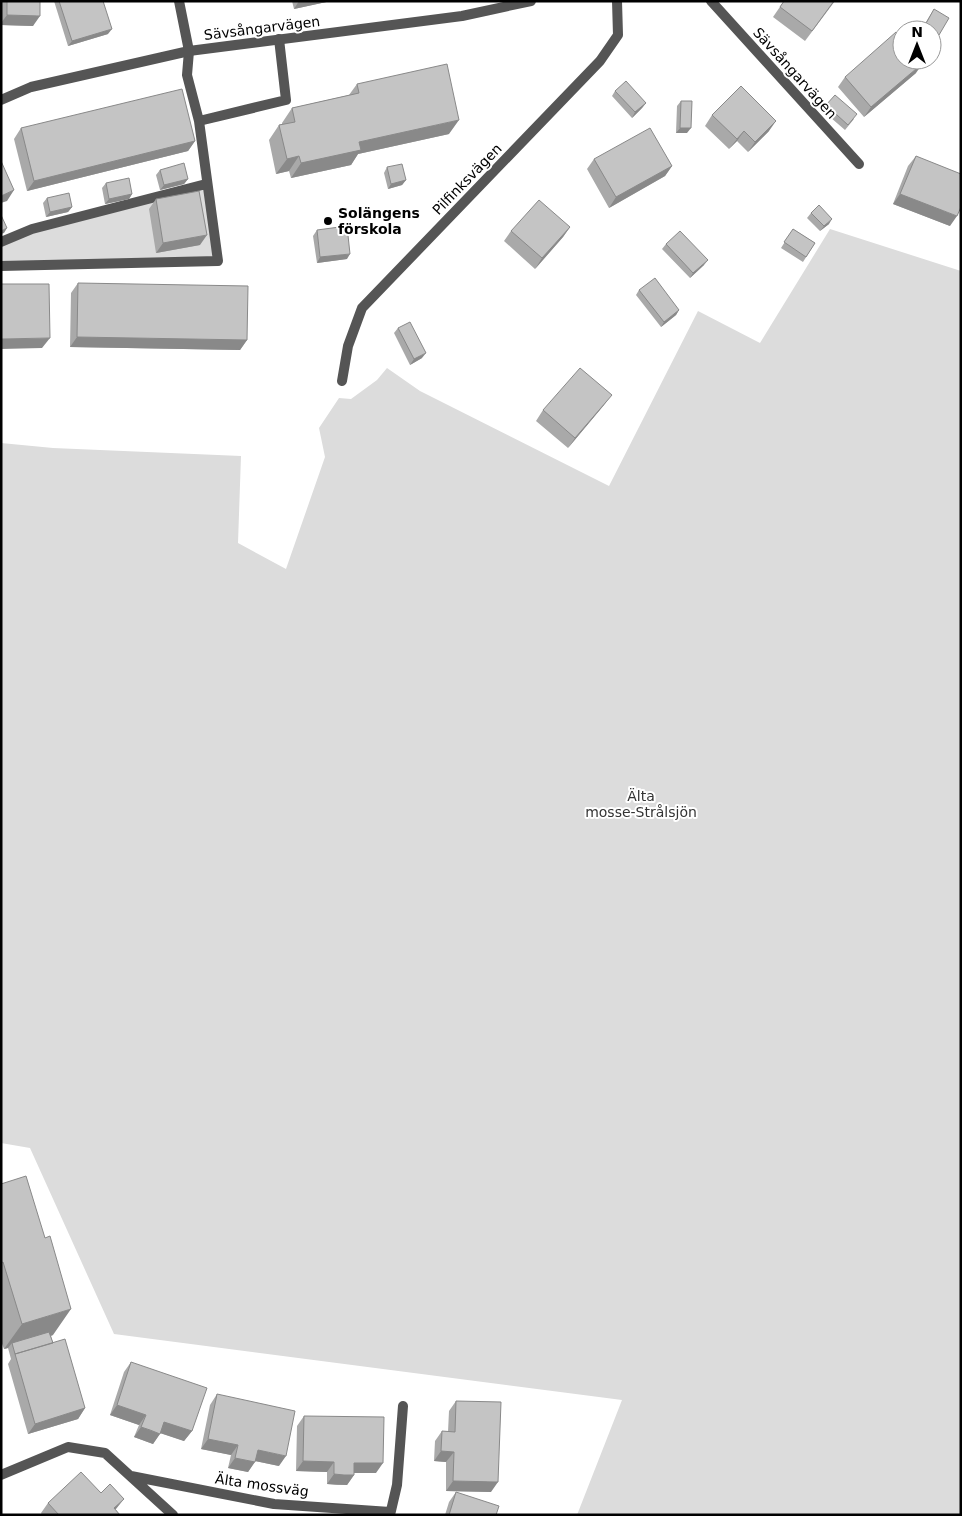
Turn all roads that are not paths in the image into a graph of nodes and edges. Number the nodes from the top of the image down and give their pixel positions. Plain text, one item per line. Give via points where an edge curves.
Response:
1 (179, 1) edge
2 (531, 1) edge
3 (617, 1) edge
4 (711, 1) edge
5 (279, 39) junction
6 (189, 51) junction
7 (1, 100) edge
8 (198, 121) junction
9 (859, 164) dead end
10 (206, 184) junction
11 (1, 242) edge
12 (1, 266) edge
13 (342, 381) dead end
14 (403, 1406) dead end
15 (1, 1475) edge
16 (131, 1476) junction
17 (390, 1514) edge
18 (173, 1515) edge

1 - 6 street
2 - 5 street, Sävsångarvägen via 462,16
3 - 13 street, Pilfinksvägen via 618,35 600,61 362,308 348,346
4 - 9 street, Sävsångarvägen
5 - 6 street, Sävsångarvägen
5 - 8 street via 286,100
6 - 7 street, Sävsångarvägen via 31,87
6 - 8 street via 187,75
8 - 10 street
10 - 11 street via 32,229
10 - 12 street via 218,261
14 - 17 street, Älta mossväg via 397,1485
15 - 16 street via 68,1448 105,1453
16 - 17 street, Älta mossväg via 274,1504
16 - 18 street

